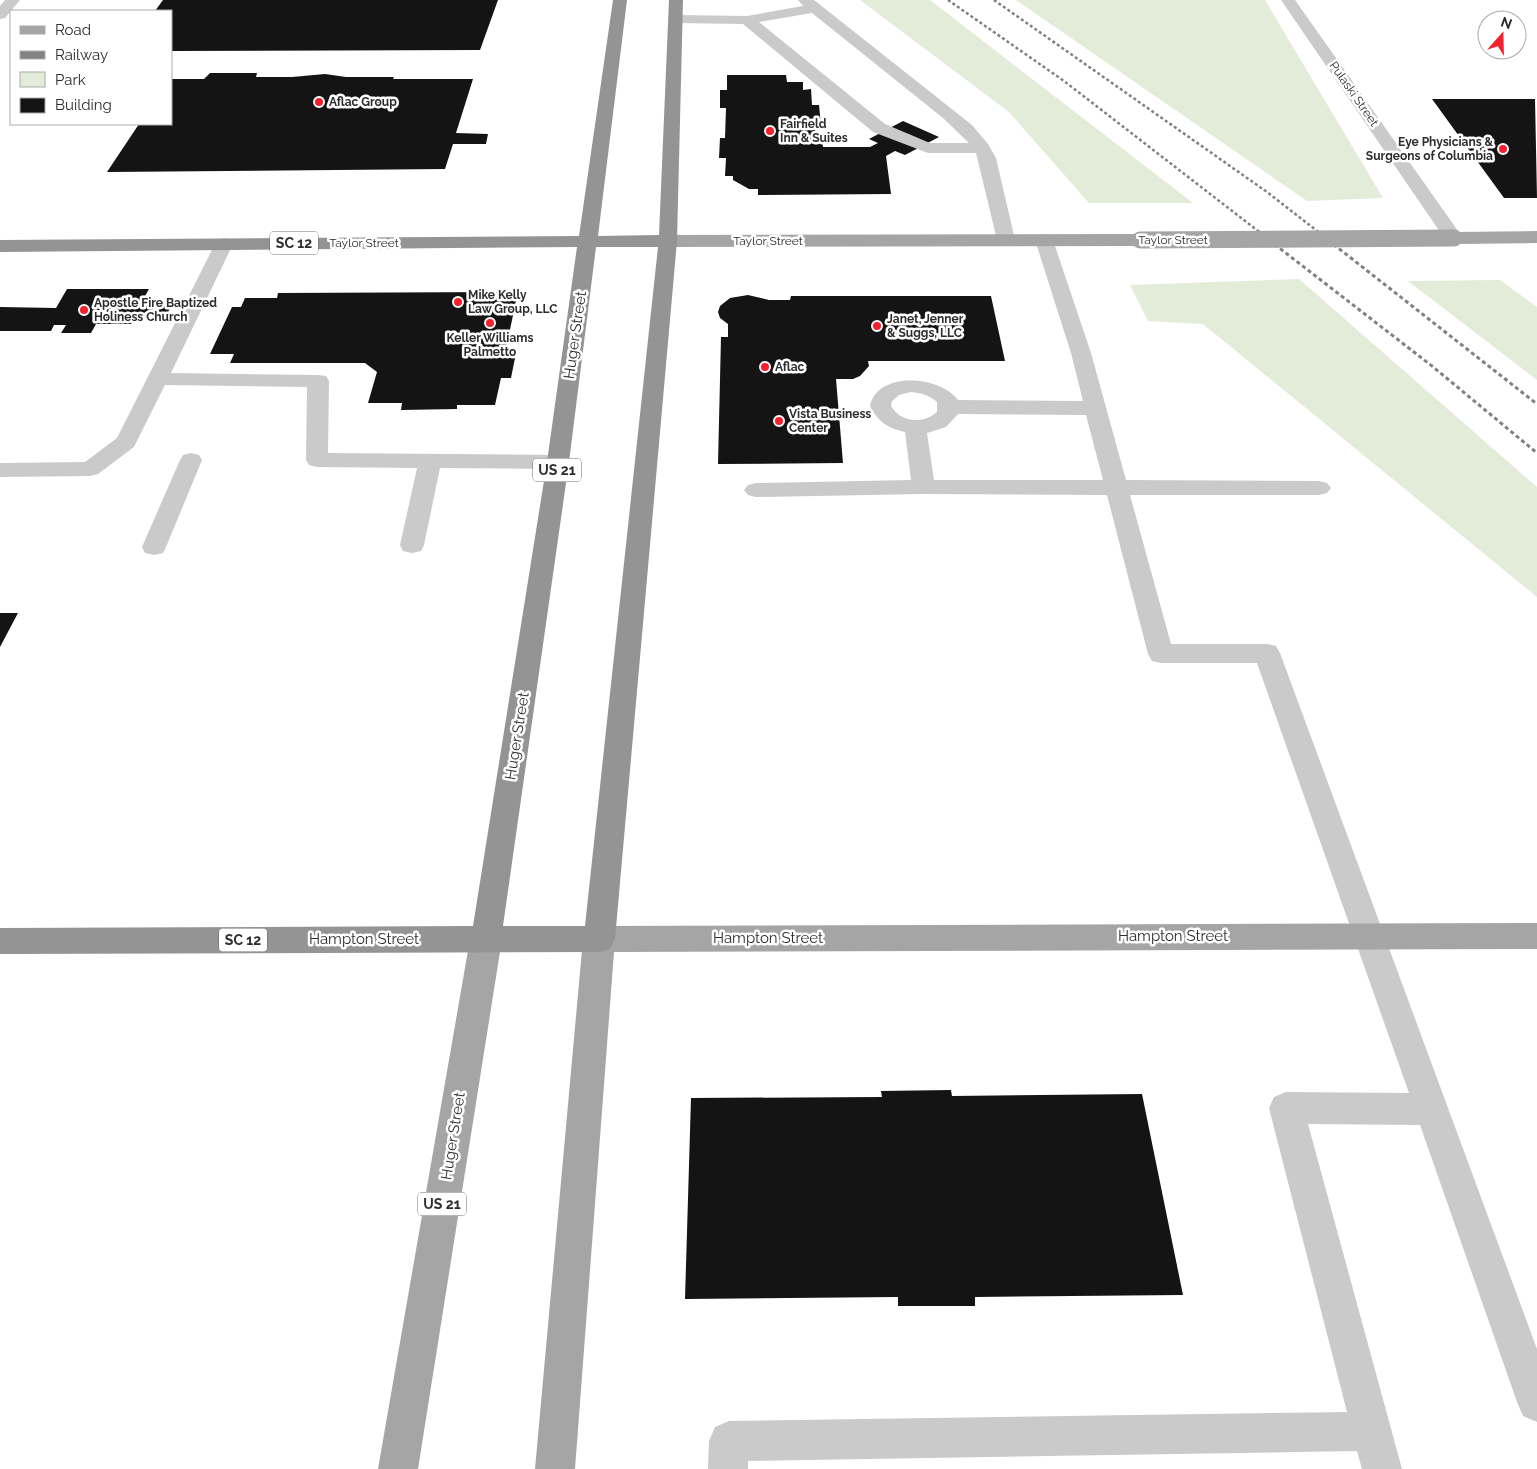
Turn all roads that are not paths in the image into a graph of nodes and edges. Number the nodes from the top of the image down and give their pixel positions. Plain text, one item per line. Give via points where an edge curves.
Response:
1 (13, 0) edge
2 (620, 0) edge
3 (1288, 0) edge
4 (810, 4) edge
5 (676, 9) edge
6 (0, 15) edge
7 (747, 20) junction
8 (982, 148) junction
9 (0, 228) edge
10 (1537, 237) edge
11 (1454, 238) junction
12 (1006, 240) junction
13 (1044, 240) junction
14 (587, 241) junction
15 (668, 241) junction
16 (224, 244) junction
17 (94, 245) junction
18 (0, 246) edge
19 (159, 379) junction
20 (949, 407) junction
21 (1096, 408) junction
22 (915, 427) junction
23 (191, 460) dead end
24 (430, 461) junction
25 (558, 462) junction
26 (0, 470) edge
27 (1118, 486) junction
28 (923, 487) junction
29 (1319, 488) dead end
30 (756, 490) dead end
31 (412, 545) dead end
32 (154, 547) dead end
33 (1370, 936) junction
34 (1537, 936) edge
35 (486, 939) junction
36 (599, 939) junction
37 (0, 940) edge
38 (1432, 1108) junction
39 (1537, 1402) edge
40 (1372, 1431) junction
41 (398, 1469) edge
42 (555, 1469) edge
43 (728, 1469) edge
44 (1382, 1469) edge

1 - 6 street
2 - 14 highway, Huger Street / US 21
3 - 11 street, Pulaski Street
4 - 7 street
4 - 8 street via 949,114
5 - 7 street
5 - 15 highway
7 - 8 street via 879,128 933,149
8 - 12 street
9 - 17 highway
10 - 11 main road, Taylor Street / SC 12
11 - 13 main road, Taylor Street / SC 12, bridge
12 - 13 main road, Taylor Street / SC 12
12 - 15 main road, Taylor Street / SC 12
13 - 21 street
14 - 15 highway, Taylor Street / SC 12
14 - 16 highway, Taylor Street / SC 12
14 - 25 highway, Huger Street / US 21
15 - 36 highway
16 - 17 highway, Taylor Street / SC 12
16 - 19 street
17 - 18 highway, Taylor Street / SC 12
19 - 24 street via 318,381 317,460
19 - 26 street via 126,442 90,469
20 - 21 street
20 - 22 street via 943,419
20 - 22 street via 940,394 922,387 891,390 880,402 885,416 903,426
21 - 27 street
22 - 28 street
23 - 32 street
24 - 25 street
24 - 31 street
25 - 35 highway, Huger Street / US 21
27 - 28 street
27 - 29 street
27 - 33 street via 1161,654 1267,653
28 - 30 street
33 - 34 main road, Hampton Street / SC 12
33 - 36 main road, Hampton Street / SC 12
33 - 38 street
35 - 36 highway, Hampton Street / SC 12
35 - 37 highway, Hampton Street / SC 12
35 - 41 main road, Huger Street / US 21
36 - 42 main road
38 - 39 street
38 - 40 street via 1286,1108
40 - 43 street via 729,1441
40 - 44 street

